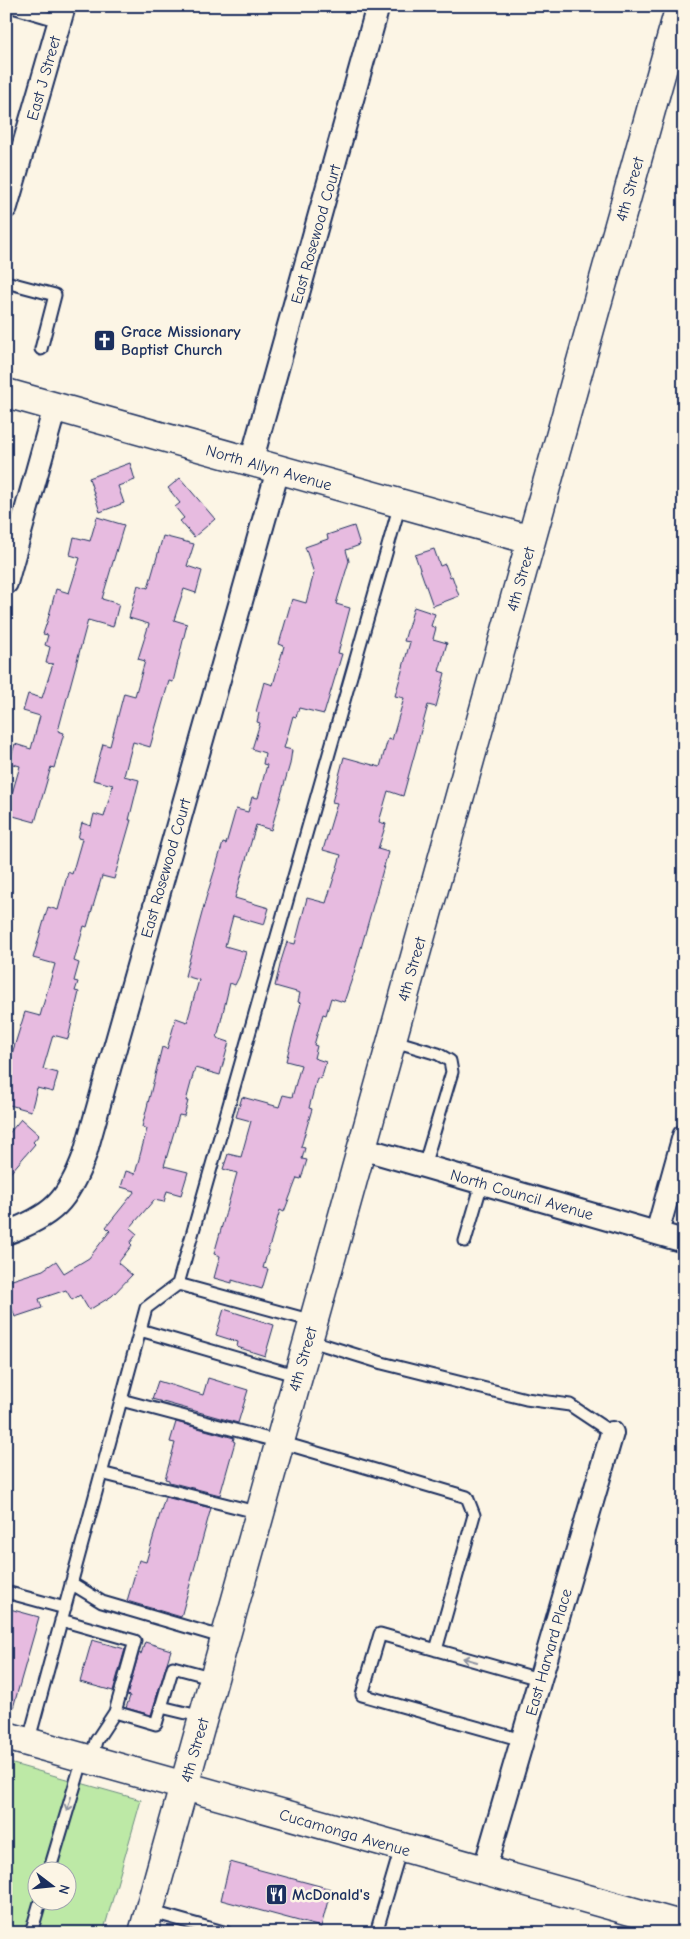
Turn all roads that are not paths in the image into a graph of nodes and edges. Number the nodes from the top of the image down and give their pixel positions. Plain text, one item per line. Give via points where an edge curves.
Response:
1 (8, 6) edge
2 (378, 6) edge
3 (680, 6) edge
4 (62, 14) edge
5 (6, 207) edge
6 (6, 282) edge
7 (41, 349) dead end
8 (6, 393) edge
9 (55, 407) junction
10 (251, 462) junction
11 (278, 470) junction
12 (400, 504) junction
13 (531, 540) junction
14 (6, 583) edge
15 (391, 1040) junction
16 (684, 1136) edge
17 (361, 1148) junction
18 (424, 1166) junction
19 (482, 1183) junction
20 (6, 1233) edge
21 (657, 1233) junction
22 (465, 1241) dead end
23 (684, 1241) edge
24 (178, 1284) junction
25 (140, 1330) junction
26 (310, 1330) junction
27 (298, 1376) junction
28 (121, 1400) junction
29 (612, 1433) joint
30 (280, 1442) junction
31 (102, 1473) junction
32 (260, 1513) junction
33 (71, 1583) junction
34 (6, 1592) edge
35 (65, 1608) junction
36 (61, 1620) junction
37 (225, 1638) junction
38 (436, 1650) junction
39 (214, 1678) junction
40 (540, 1679) junction
41 (161, 1707) junction
42 (115, 1712) junction
43 (204, 1717) junction
44 (17, 1739) edge
45 (522, 1740) junction
46 (87, 1759) junction
47 (184, 1786) junction
48 (401, 1848) junction
49 (52, 1862) edge
50 (484, 1871) junction
51 (37, 1912) edge
52 (146, 1922) edge
53 (684, 1926) edge
54 (31, 1933) edge
55 (227, 1933) edge
56 (376, 1933) edge

1 - 4 lane
2 - 10 street, East Rosewood Court
3 - 13 main road, 4th Street
4 - 5 street, East J Street
6 - 7 lane via 55,296
8 - 9 main road, North Allyn Avenue
9 - 10 main road, North Allyn Avenue
9 - 14 street
10 - 11 main road, North Allyn Avenue
11 - 12 main road, North Allyn Avenue
11 - 20 street, East Rosewood Court via 82,1161 74,1182 55,1209 27,1226
12 - 13 main road, North Allyn Avenue
12 - 24 lane
13 - 15 main road, 4th Street
15 - 17 main road, 4th Street
15 - 18 lane via 438,1054 450,1061 452,1072
16 - 21 street
17 - 18 street, North Council Avenue
17 - 26 main road, 4th Street
18 - 19 street, North Council Avenue
19 - 21 street, North Council Avenue
19 - 22 lane
21 - 23 street, North Council Avenue
24 - 25 lane via 146,1308
24 - 26 lane
25 - 27 lane
25 - 28 lane
26 - 27 main road, 4th Street
26 - 29 lane via 382,1363 526,1400 570,1405
27 - 30 main road, 4th Street
28 - 30 lane
28 - 31 lane
29 - 40 street, East Harvard Place
30 - 32 main road, 4th Street
30 - 38 lane via 467,1497 474,1515
31 - 32 lane
31 - 33 lane
32 - 37 main road, 4th Street
33 - 35 lane
33 - 37 lane via 102,1602
34 - 35 lane
35 - 36 lane
36 - 42 lane via 135,1641
36 - 44 lane
37 - 39 main road, 4th Street
40 -> 38 lane
38 - 45 lane via 380,1634 362,1695
39 - 41 lane via 173,1667
39 - 43 main road, 4th Street
40 - 45 street, East Harvard Place
41 - 42 lane via 156,1724
41 - 43 lane
42 - 46 lane
43 - 47 main road, 4th Street
44 - 46 main road, Cucamonga Avenue
45 - 50 street, East Harvard Place
46 - 47 main road, Cucamonga Avenue
46 -> 49 lane
47 - 48 main road, Cucamonga Avenue
47 - 52 main road, 4th Street
48 - 50 main road, Cucamonga Avenue
48 - 56 lane
50 - 53 main road, Cucamonga Avenue
51 - 54 lane
52 - 55 lane

